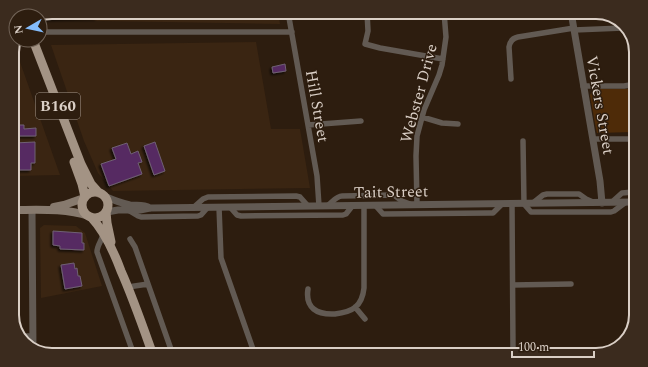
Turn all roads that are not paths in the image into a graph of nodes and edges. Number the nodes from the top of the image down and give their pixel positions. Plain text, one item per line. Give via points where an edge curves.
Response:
1 (289, 19) edge
2 (367, 19) edge
3 (445, 19) edge
4 (572, 19) edge
5 (618, 28) edge
6 (574, 29) junction
7 (48, 32) edge
8 (292, 32) junction
9 (31, 48) edge
10 (36, 48) edge
11 (443, 59) junction
12 (511, 79) dead end
13 (629, 85) edge
14 (583, 86) junction
15 (422, 117) junction
16 (361, 121) dead end
17 (458, 124) dead end
18 (308, 125) junction
19 (593, 139) junction
20 (629, 139) edge
21 (523, 141) dead end
22 (629, 192) edge
23 (102, 194) junction
24 (84, 197) junction
25 (602, 203) junction
26 (612, 203) junction
27 (629, 203) edge
28 (502, 204) junction
29 (512, 204) junction
30 (524, 204) junction
31 (629, 204) edge
32 (353, 205) junction
33 (364, 205) junction
34 (375, 205) junction
35 (414, 205) junction
36 (308, 206) junction
37 (323, 206) junction
38 (194, 207) junction
39 (208, 207) junction
40 (219, 207) junction
41 (230, 207) junction
42 (150, 208) junction
43 (19, 210) edge
44 (32, 210) junction
45 (42, 210) junction
46 (128, 210) junction
47 (106, 212) junction
48 (90, 216) junction
49 (103, 234) junction
50 (130, 239) dead end
51 (113, 251) junction
52 (148, 284) junction
53 (571, 284) dead end
54 (513, 285) junction
55 (128, 287) junction
56 (308, 289) dead end
57 (355, 308) junction
58 (365, 319) dead end
59 (27, 336) edge
60 (32, 336) junction
61 (32, 342) edge
62 (131, 348) edge
63 (150, 348) edge
64 (171, 348) edge
65 (253, 348) edge
66 (513, 348) edge

1 - 8 street, Hill Street
2 - 11 street via 365,44
3 - 11 street, Webster Drive via 446,37
4 - 6 street, Vickers Street
5 - 6 street
6 - 12 street via 513,39 509,47
6 - 14 street, Vickers Street
7 - 8 street
8 - 18 street, Hill Street
9 - 24 main road, B160 via 78,172
10 - 23 main road, B160 via 79,159 89,180
11 - 15 street, Webster Drive
13 - 14 street
14 - 19 street, Vickers Street
15 - 17 street via 442,123
15 - 35 street, Webster Drive via 417,136
16 - 18 street
18 - 37 street, Hill Street
19 - 20 street
19 - 25 street, Vickers Street
21 - 30 street
22 - 26 street via 622,193
23 - 24 main road via 93,192
23 - 42 street, Tait Street via 120,203 145,205
23 - 47 main road, B160 via 108,204
24 - 45 main road
24 - 48 main road, B160 via 82,207
25 - 26 street, Tait Street
25 - 30 street, Tait Street
26 - 27 street, Tait Street
28 - 29 street, Tait Street
28 - 34 street via 489,214 384,214
28 - 35 street, Tait Street
29 - 30 street, Tait Street
29 - 54 street
30 - 31 street via 533,213 609,212
32 - 33 street, Tait Street
32 - 37 street, Tait Street
32 - 41 street via 343,215 239,216
33 - 34 street, Tait Street
33 - 57 street via 364,288 361,300
34 - 35 street, Tait Street
35 - 37 street via 395,196 338,196 330,204
36 - 37 street, Tait Street
36 - 38 street via 296,196 206,197
36 - 41 street, Tait Street
38 - 39 street, Tait Street
38 - 42 street, Tait Street
39 - 40 street, Tait Street
39 - 46 street via 201,215 196,216 140,217
40 - 41 street, Tait Street
40 - 65 street via 221,258
42 - 46 street, Tait Street
43 - 44 main road
44 - 45 main road
44 - 60 street
45 - 48 main road via 69,211
46 - 47 street, Tait Street
47 - 48 main road via 99,217
47 - 51 main road, B160
48 - 49 main road, B160
49 - 51 main road, B160
49 - 62 street via 97,252
50 - 52 street
51 - 55 main road, B160
52 - 55 street
52 - 64 street
53 - 54 street
54 - 66 street
55 - 63 main road, B160
56 - 57 street via 309,303 319,312 343,313
57 - 58 street
59 - 60 street
60 - 61 street

